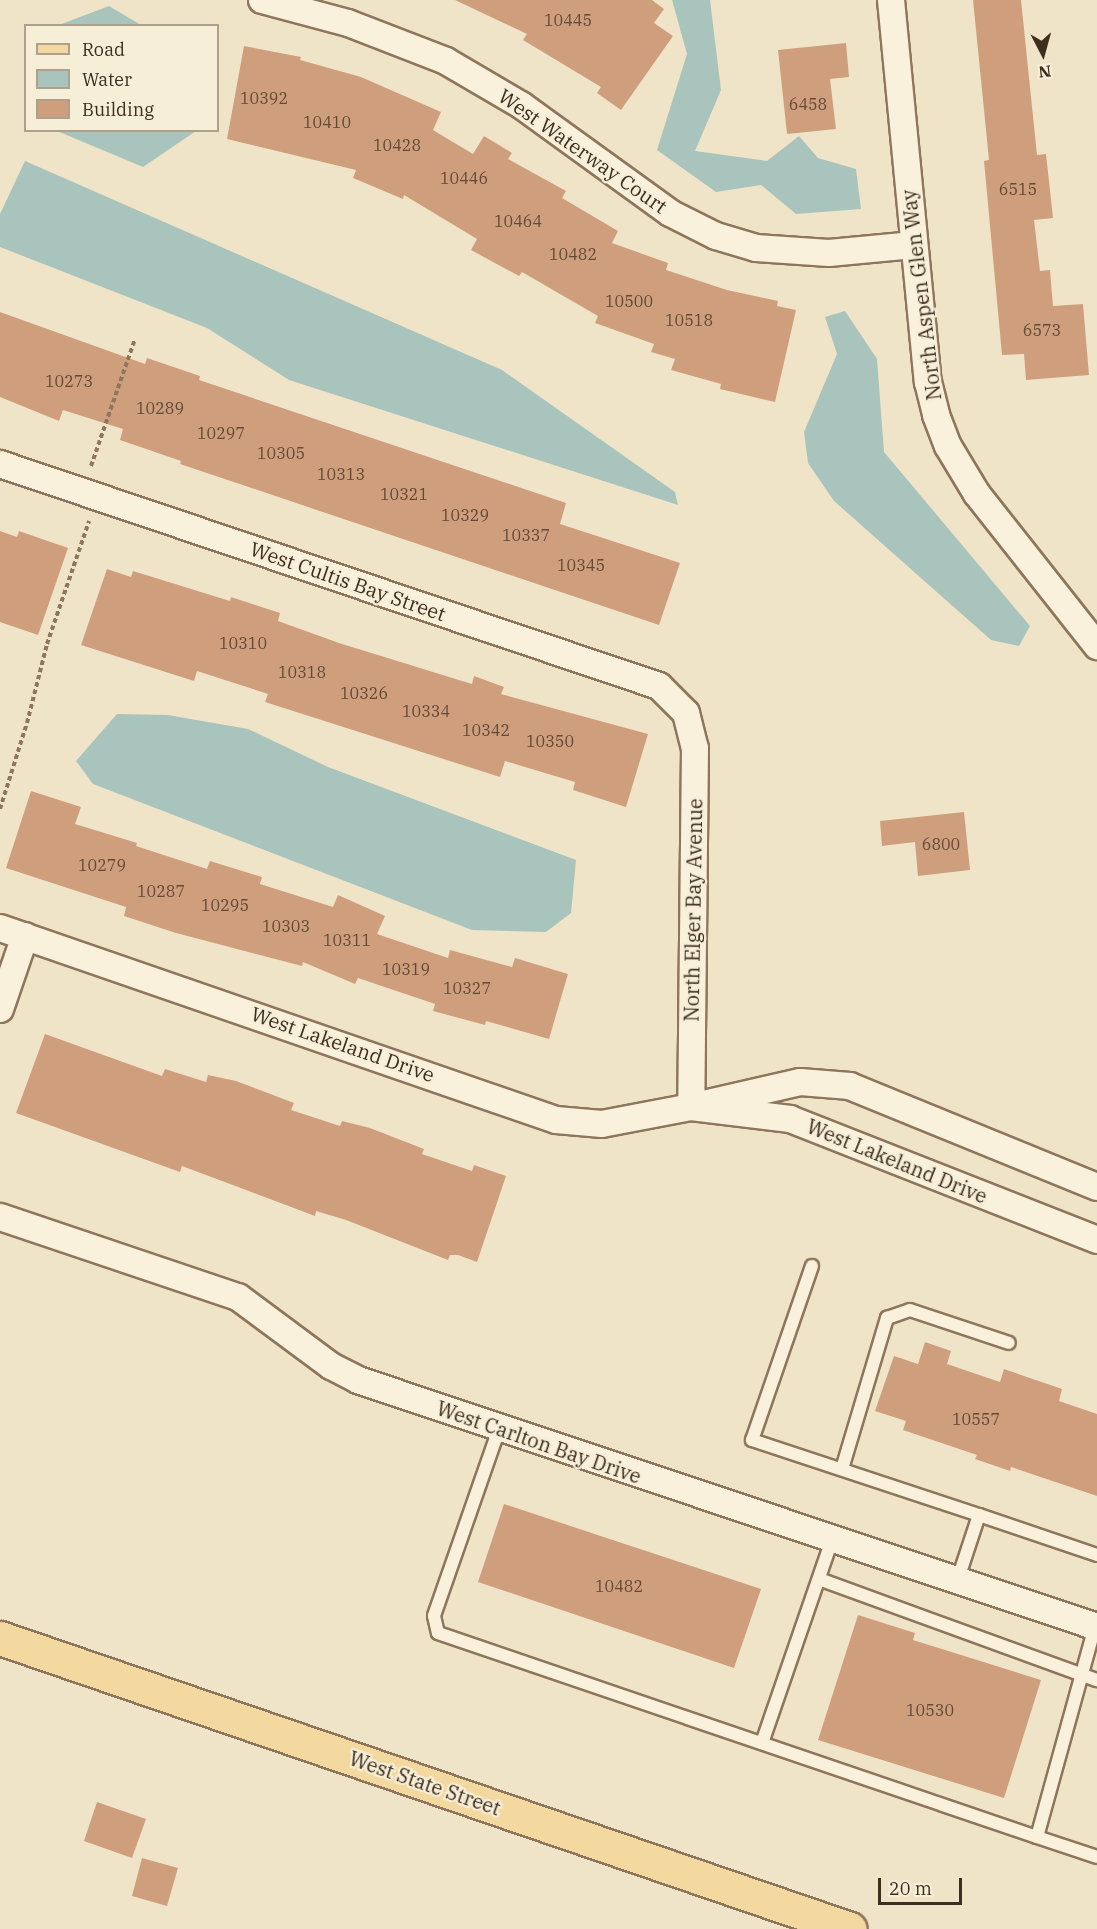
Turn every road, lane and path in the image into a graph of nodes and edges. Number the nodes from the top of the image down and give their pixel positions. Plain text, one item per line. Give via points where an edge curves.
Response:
1 (262, 0) edge
2 (891, 0) edge
3 (914, 245) junction
4 (135, 339) dead end
5 (0, 464) edge
6 (90, 468) dead end
7 (89, 520) dead end
8 (1097, 646) edge
9 (686, 713) joint
10 (0, 809) edge
11 (0, 928) edge
12 (25, 936) junction
13 (0, 1009) edge
14 (691, 1107) junction
15 (1097, 1186) edge
16 (0, 1217) edge
17 (1097, 1240) edge
18 (812, 1266) dead end
19 (1009, 1343) dead end
20 (499, 1429) junction
21 (842, 1469) junction
22 (979, 1515) junction
23 (832, 1540) junction
24 (1097, 1555) edge
25 (819, 1579) junction
26 (957, 1582) junction
27 (1096, 1627) edge
28 (0, 1638) edge
29 (1082, 1674) junction
30 (1097, 1680) edge
31 (762, 1743) junction
32 (1037, 1837) junction
33 (1097, 1857) edge
34 (816, 1923) edge
35 (850, 1929) edge

1 - 3 street, West Waterway Court via 348,23 446,61 521,105 670,213 716,236 756,248 829,253
2 - 3 street, North Aspen Glen Way
3 - 8 street, North Aspen Glen Way via 928,382 948,446 977,494
4 - 6 path
5 - 9 street, West Cultis Bay Street via 659,686
7 - 10 path via 47,644
9 - 14 street, North Elger Bay Avenue via 695,748
11 - 12 street, West Lakeland Drive
12 - 13 street
12 - 14 street, West Lakeland Drive via 556,1120 602,1124
14 - 15 street, West Lakeland Drive via 800,1082 850,1086
14 - 17 street, West Lakeland Drive via 790,1119
16 - 20 street, West Carlton Bay Drive via 238,1297 331,1365 358,1380
18 - 21 lane via 752,1440
19 - 21 lane via 910,1310 887,1318
20 - 23 street, West Carlton Bay Drive
20 - 31 lane via 434,1616 438,1633
21 - 22 lane
22 - 24 lane
22 - 26 lane
23 - 25 lane
23 - 26 street, West Carlton Bay Drive
25 - 29 lane
25 - 31 lane
26 - 27 street, West Carlton Bay Drive
27 - 29 lane
28 - 34 main road, West State Street
29 - 30 lane
29 - 32 lane
31 - 32 lane
32 - 33 lane
34 - 35 main road, West State Street

